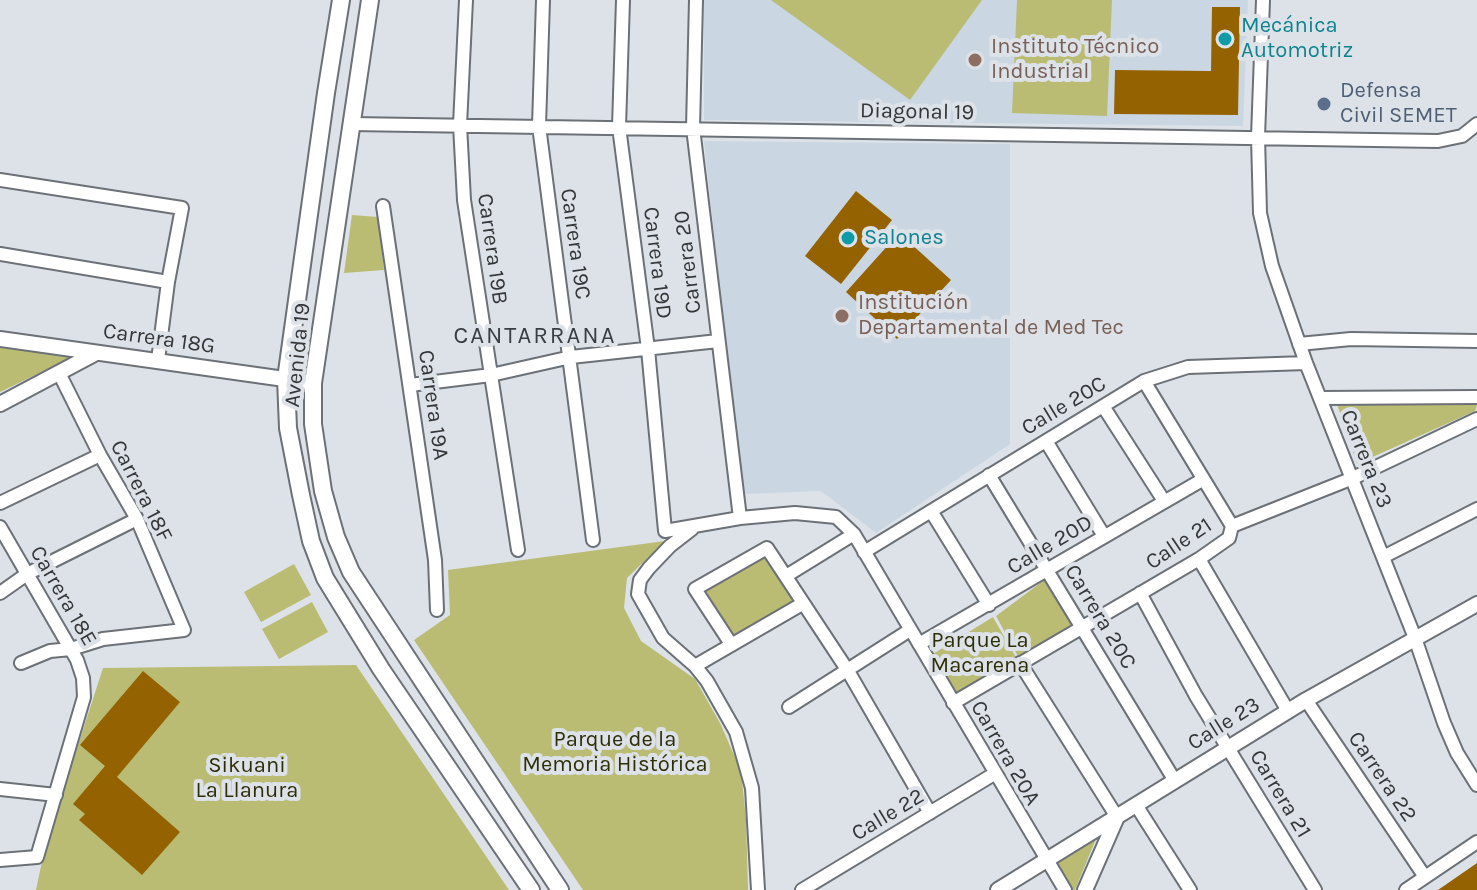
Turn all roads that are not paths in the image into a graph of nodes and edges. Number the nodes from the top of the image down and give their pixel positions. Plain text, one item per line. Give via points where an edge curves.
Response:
1 (341, 0) edge
2 (370, 0) edge
3 (466, 0) edge
4 (543, 0) edge
5 (623, 0) edge
6 (696, 0) edge
7 (1263, 0) edge
8 (351, 124) junction
9 (1477, 124) edge
10 (460, 125) junction
11 (539, 126) junction
12 (619, 127) junction
13 (693, 128) junction
14 (1258, 137) junction
15 (0, 180) edge
16 (383, 206) dead end
17 (0, 254) edge
18 (168, 282) junction
19 (0, 339) edge
20 (718, 341) junction
21 (1477, 341) edge
22 (1299, 344) junction
23 (648, 349) junction
24 (96, 353) junction
25 (571, 357) junction
26 (158, 360) junction
27 (1306, 363) junction
28 (59, 373) junction
29 (491, 375) junction
30 (286, 379) junction
31 (1144, 381) junction
32 (313, 383) junction
33 (410, 385) junction
34 (1477, 397) edge
35 (1321, 398) junction
36 (0, 404) edge
37 (1103, 406) junction
38 (1477, 419) edge
39 (1046, 441) junction
40 (100, 455) junction
41 (989, 475) junction
42 (1353, 478) junction
43 (1202, 480) junction
44 (1164, 501) junction
45 (0, 503) edge
46 (1477, 509) edge
47 (931, 511) junction
48 (740, 518) junction
49 (137, 519) junction
50 (1232, 526) junction
51 (0, 527) edge
52 (695, 527) junction
53 (854, 534) junction
54 (1104, 536) junction
55 (593, 540) dead end
56 (518, 550) dead end
57 (864, 552) junction
58 (1383, 557) junction
59 (1199, 559) junction
60 (1048, 571) junction
61 (27, 574) junction
62 (786, 576) junction
63 (0, 593) edge
64 (1140, 593) junction
65 (802, 604) junction
66 (1477, 604) edge
67 (989, 605) junction
68 (437, 610) dead end
69 (1083, 626) junction
70 (910, 630) junction
71 (1415, 638) junction
72 (731, 644) junction
73 (919, 644) junction
74 (71, 649) junction
75 (21, 663) dead end
76 (1020, 663) junction
77 (695, 666) junction
78 (848, 671) junction
79 (1306, 700) junction
80 (953, 703) junction
81 (789, 707) dead end
82 (1288, 711) junction
83 (1228, 748) junction
84 (994, 774) junction
85 (1175, 781) junction
86 (1477, 785) edge
87 (0, 789) edge
88 (56, 795) junction
89 (1136, 805) junction
90 (930, 813) junction
91 (1117, 817) junction
92 (1477, 842) edge
93 (0, 860) edge
94 (1045, 861) junction
95 (1425, 877) junction
96 (531, 890) edge
97 (560, 890) edge
98 (758, 890) edge
99 (802, 890) edge
100 (998, 890) edge
101 (1065, 890) edge
102 (1085, 890) edge
103 (1190, 890) edge
104 (1315, 890) edge
105 (1406, 890) edge

1 - 30 main road, Avenida 19
2 - 8 main road, Avenida 19
3 - 10 street, Carrera 19B
4 - 11 street, Carrera 19C
5 - 12 street, Carrera 19D
6 - 13 street, Carrera 20
7 - 14 street, Carrera 23
8 - 10 street, Diagonal 19
8 - 32 main road, Avenida 19
9 - 14 street, Diagonal 19 via 1462,136 1438,141
10 - 11 street, Diagonal 19
10 - 29 street, Carrera 19B via 464,200
11 - 12 street, Diagonal 19
11 - 25 street, Carrera 19C
12 - 13 street, Diagonal 19
12 - 23 street, Carrera 19D
13 - 14 street, Diagonal 19
13 - 20 street, Carrera 20
14 - 22 street, Carrera 23 via 1260,213 1279,292
15 - 18 street via 182,208
16 - 33 street, Carrera 19A
17 - 18 street
18 - 26 street
19 - 24 street, Carrera 18G
20 - 23 street
20 - 48 street, Carrera 20
21 - 22 street via 1351,339
22 - 27 street, Carrera 23
23 - 25 street
23 - 52 street, Carrera 19D via 665,531
24 - 26 street, Carrera 18G
24 - 28 street
25 - 29 street
25 - 55 street, Carrera 19C
26 - 30 street, Carrera 18G
27 - 31 street, Calle 20C via 1203,366
27 - 35 street, Carrera 23
28 - 36 street
28 - 40 street, Carrera 18F
29 - 33 street
29 - 56 street, Carrera 19B
30 - 32 street, Carrera 18G
30 - 96 main road, Avenida 19 via 298,482 325,578
31 - 37 street, Calle 20C
31 - 43 street
32 - 97 main road, Avenida 19 via 323,491 351,572
33 - 68 street, Carrera 19A
34 - 35 street
35 - 42 street, Carrera 23
37 - 39 street, Calle 20C
37 - 44 street
38 - 42 street, Calle 21
39 - 41 street, Calle 20C
39 - 54 street
40 - 45 street
40 - 49 street, Carrera 18F
41 - 47 street, Calle 20C
41 - 60 street, Carrera 20C
42 - 50 street, Calle 21
42 - 58 street, Carrera 23
43 - 44 street, Calle 20D
43 - 50 street
44 - 54 street, Calle 20D
46 - 58 street
47 - 57 street, Calle 20C
47 - 67 street
48 - 52 street
48 - 53 street via 815,513 836,517
49 - 61 street
49 - 74 street, Carrera 18F via 184,630 103,639
50 - 59 street, Calle 21 via 1229,538
51 - 61 street, Carrera 18E
52 - 77 street via 659,556 638,588 658,631
53 - 57 street, Carrera 20A
53 - 62 street
54 - 60 street, Calle 20D
57 - 70 street, Carrera 20A
58 - 71 street, Carrera 23
59 - 64 street, Calle 21
59 - 82 street
60 - 67 street, Calle 20D
60 - 69 street, Carrera 20C
61 - 63 street
61 - 74 street, Carrera 18E
62 - 65 street
62 - 72 street via 767,548 695,589
64 - 69 street, Calle 21
64 - 83 street, Carrera 21
65 - 72 street
65 - 78 street
66 - 71 street, Calle 23
67 - 73 street, Calle 20D
69 - 76 street, Calle 21
69 - 85 street, Carrera 20C
70 - 73 street, Carrera 20A
70 - 78 street
71 - 79 street, Calle 23
71 - 86 street, Carrera 23 via 1450,738
72 - 77 street
73 - 80 street, Carrera 20A
74 - 75 street
74 - 88 street, Carrera 18E via 81,669 83,706
76 - 80 street, Calle 21
76 - 91 street
77 - 98 street via 718,697 743,750 752,788
78 - 81 street
78 - 90 street
79 - 82 street, Calle 23
79 - 95 street, Carrera 22
80 - 84 street, Carrera 20A
82 - 83 street, Calle 23
83 - 85 street, Calle 23
83 - 104 street, Carrera 21
84 - 90 street, Calle 22
84 - 94 street, Carrera 20A
85 - 89 street, Calle 23
87 - 88 street
88 - 93 street via 37,857
89 - 91 street, Calle 23
89 - 103 street
90 - 99 street, Calle 22
91 - 94 street, Calle 23
91 - 102 street
92 - 95 street
94 - 100 street, Calle 23
94 - 101 street, Carrera 20A
95 - 105 street

